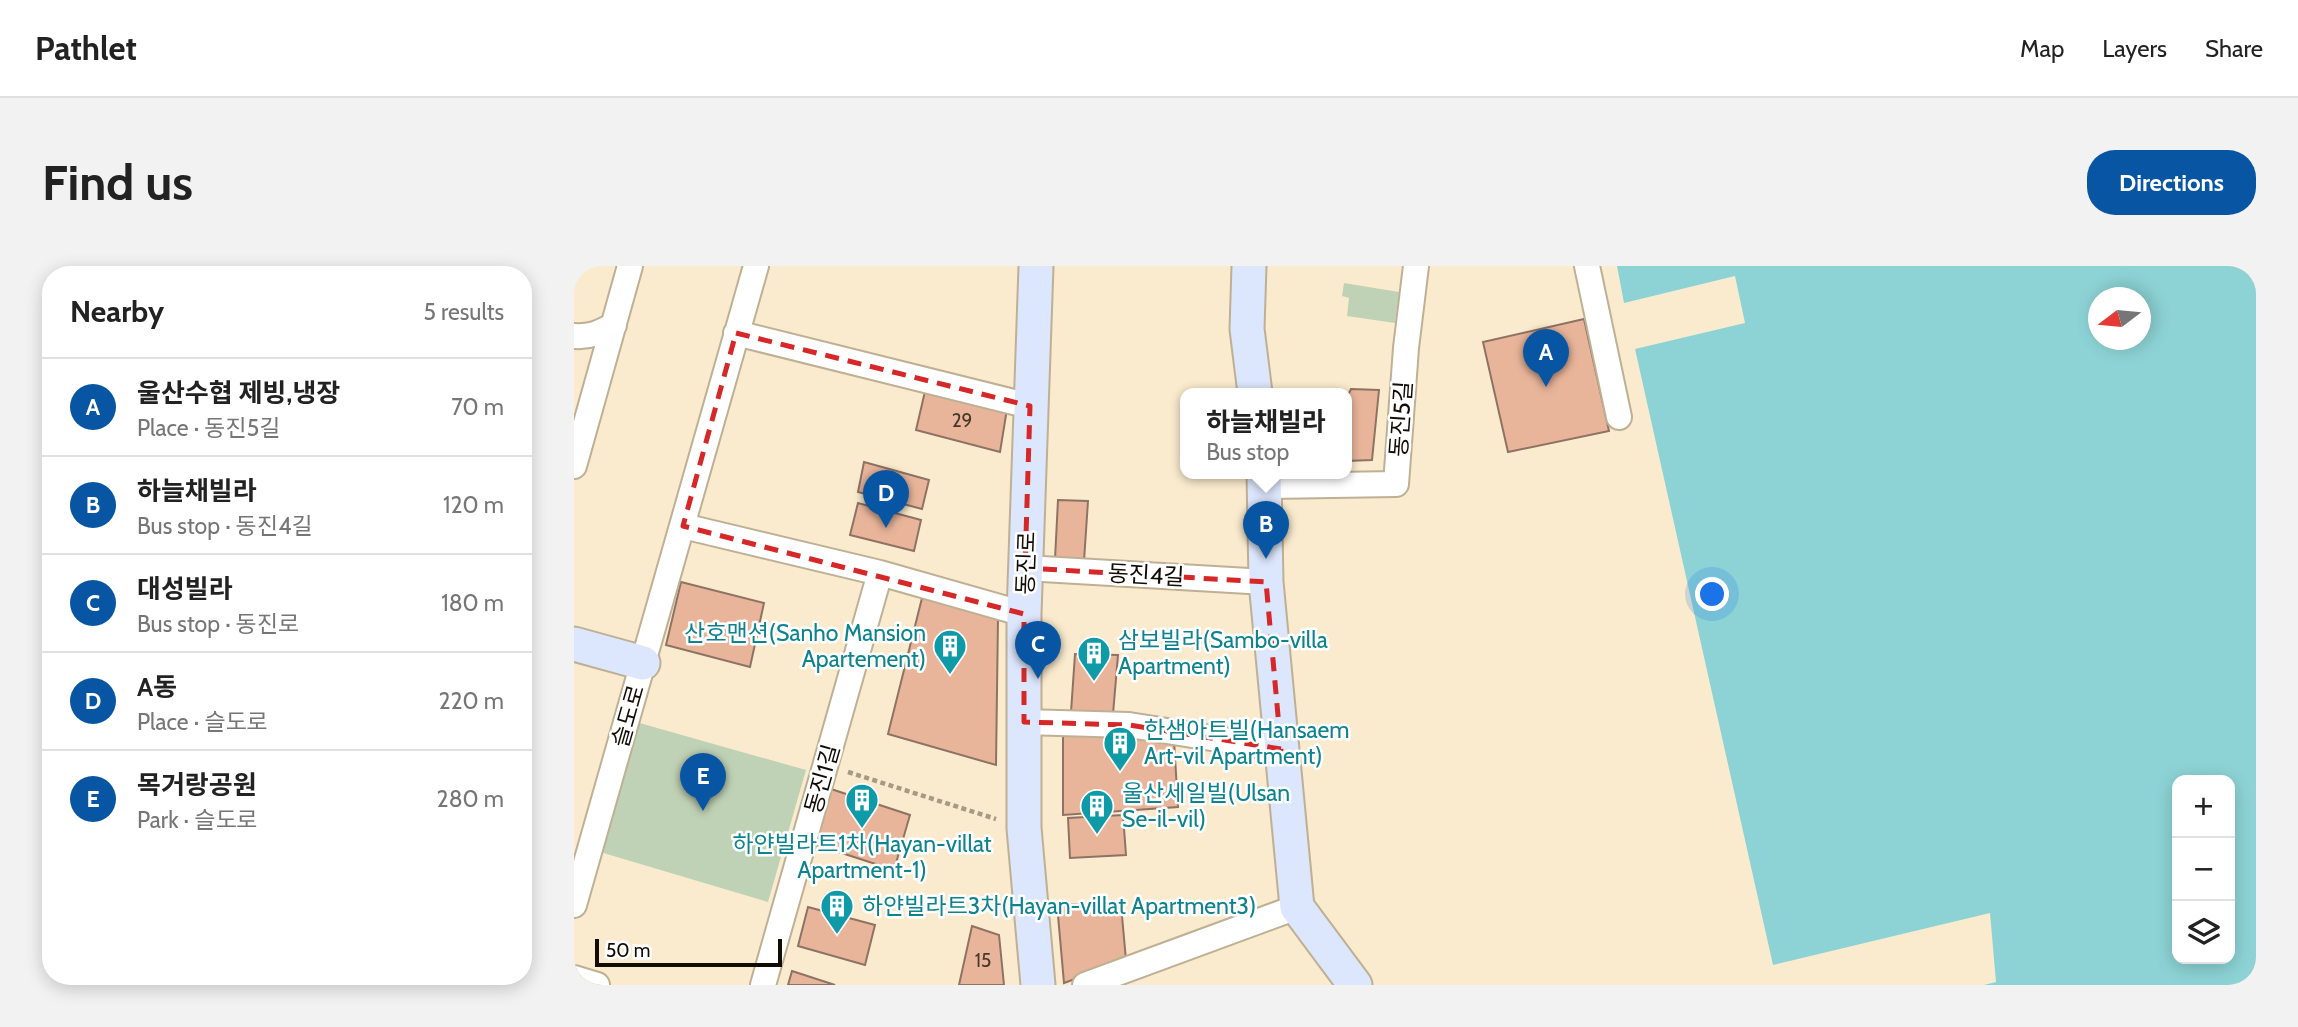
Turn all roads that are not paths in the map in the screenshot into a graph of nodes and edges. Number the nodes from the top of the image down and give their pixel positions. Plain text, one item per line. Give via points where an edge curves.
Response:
1 (630, 266) edge
2 (756, 266) edge
3 (1036, 266) edge
4 (1249, 266) edge
5 (1416, 266) edge
6 (1587, 266) edge
7 (614, 324) junction
8 (736, 333) junction
9 (574, 336) edge
10 (1254, 388) edge
11 (1030, 407) junction
12 (1619, 417) dead end
13 (574, 467) edge
14 (1265, 480) edge
15 (683, 526) junction
16 (1025, 568) junction
17 (880, 573) junction
18 (1266, 582) junction
19 (1024, 614) junction
20 (574, 644) edge
21 (643, 663) junction
22 (1024, 722) junction
23 (1281, 749) junction
24 (574, 905) edge
25 (1297, 907) junction
26 (574, 978) edge
27 (597, 985) edge
28 (763, 985) edge
29 (1038, 985) edge
30 (1086, 985) edge
31 (1355, 985) edge

1 - 7 street
2 - 8 street, 슬도로
3 - 11 street, 동진로
4 - 10 street via 1247,329
5 - 14 street, 동진5길 via 1396,484
6 - 12 street
7 - 9 street via 587,337
7 - 13 street
8 - 11 street
8 - 15 street, 슬도로
11 - 16 street, 동진로
14 - 18 street
15 - 17 street
15 - 21 street, 슬도로
16 - 18 street, 동진4길
16 - 19 street, 동진로
17 - 19 street
17 - 28 street, 동진1길
18 - 23 street
19 - 22 street, 동진로
20 - 21 street
21 - 24 street, 슬도로
22 - 23 street via 1129,724
22 - 29 street, 동진로 via 1024,828
23 - 25 street
25 - 30 street
25 - 31 street
26 - 27 street

